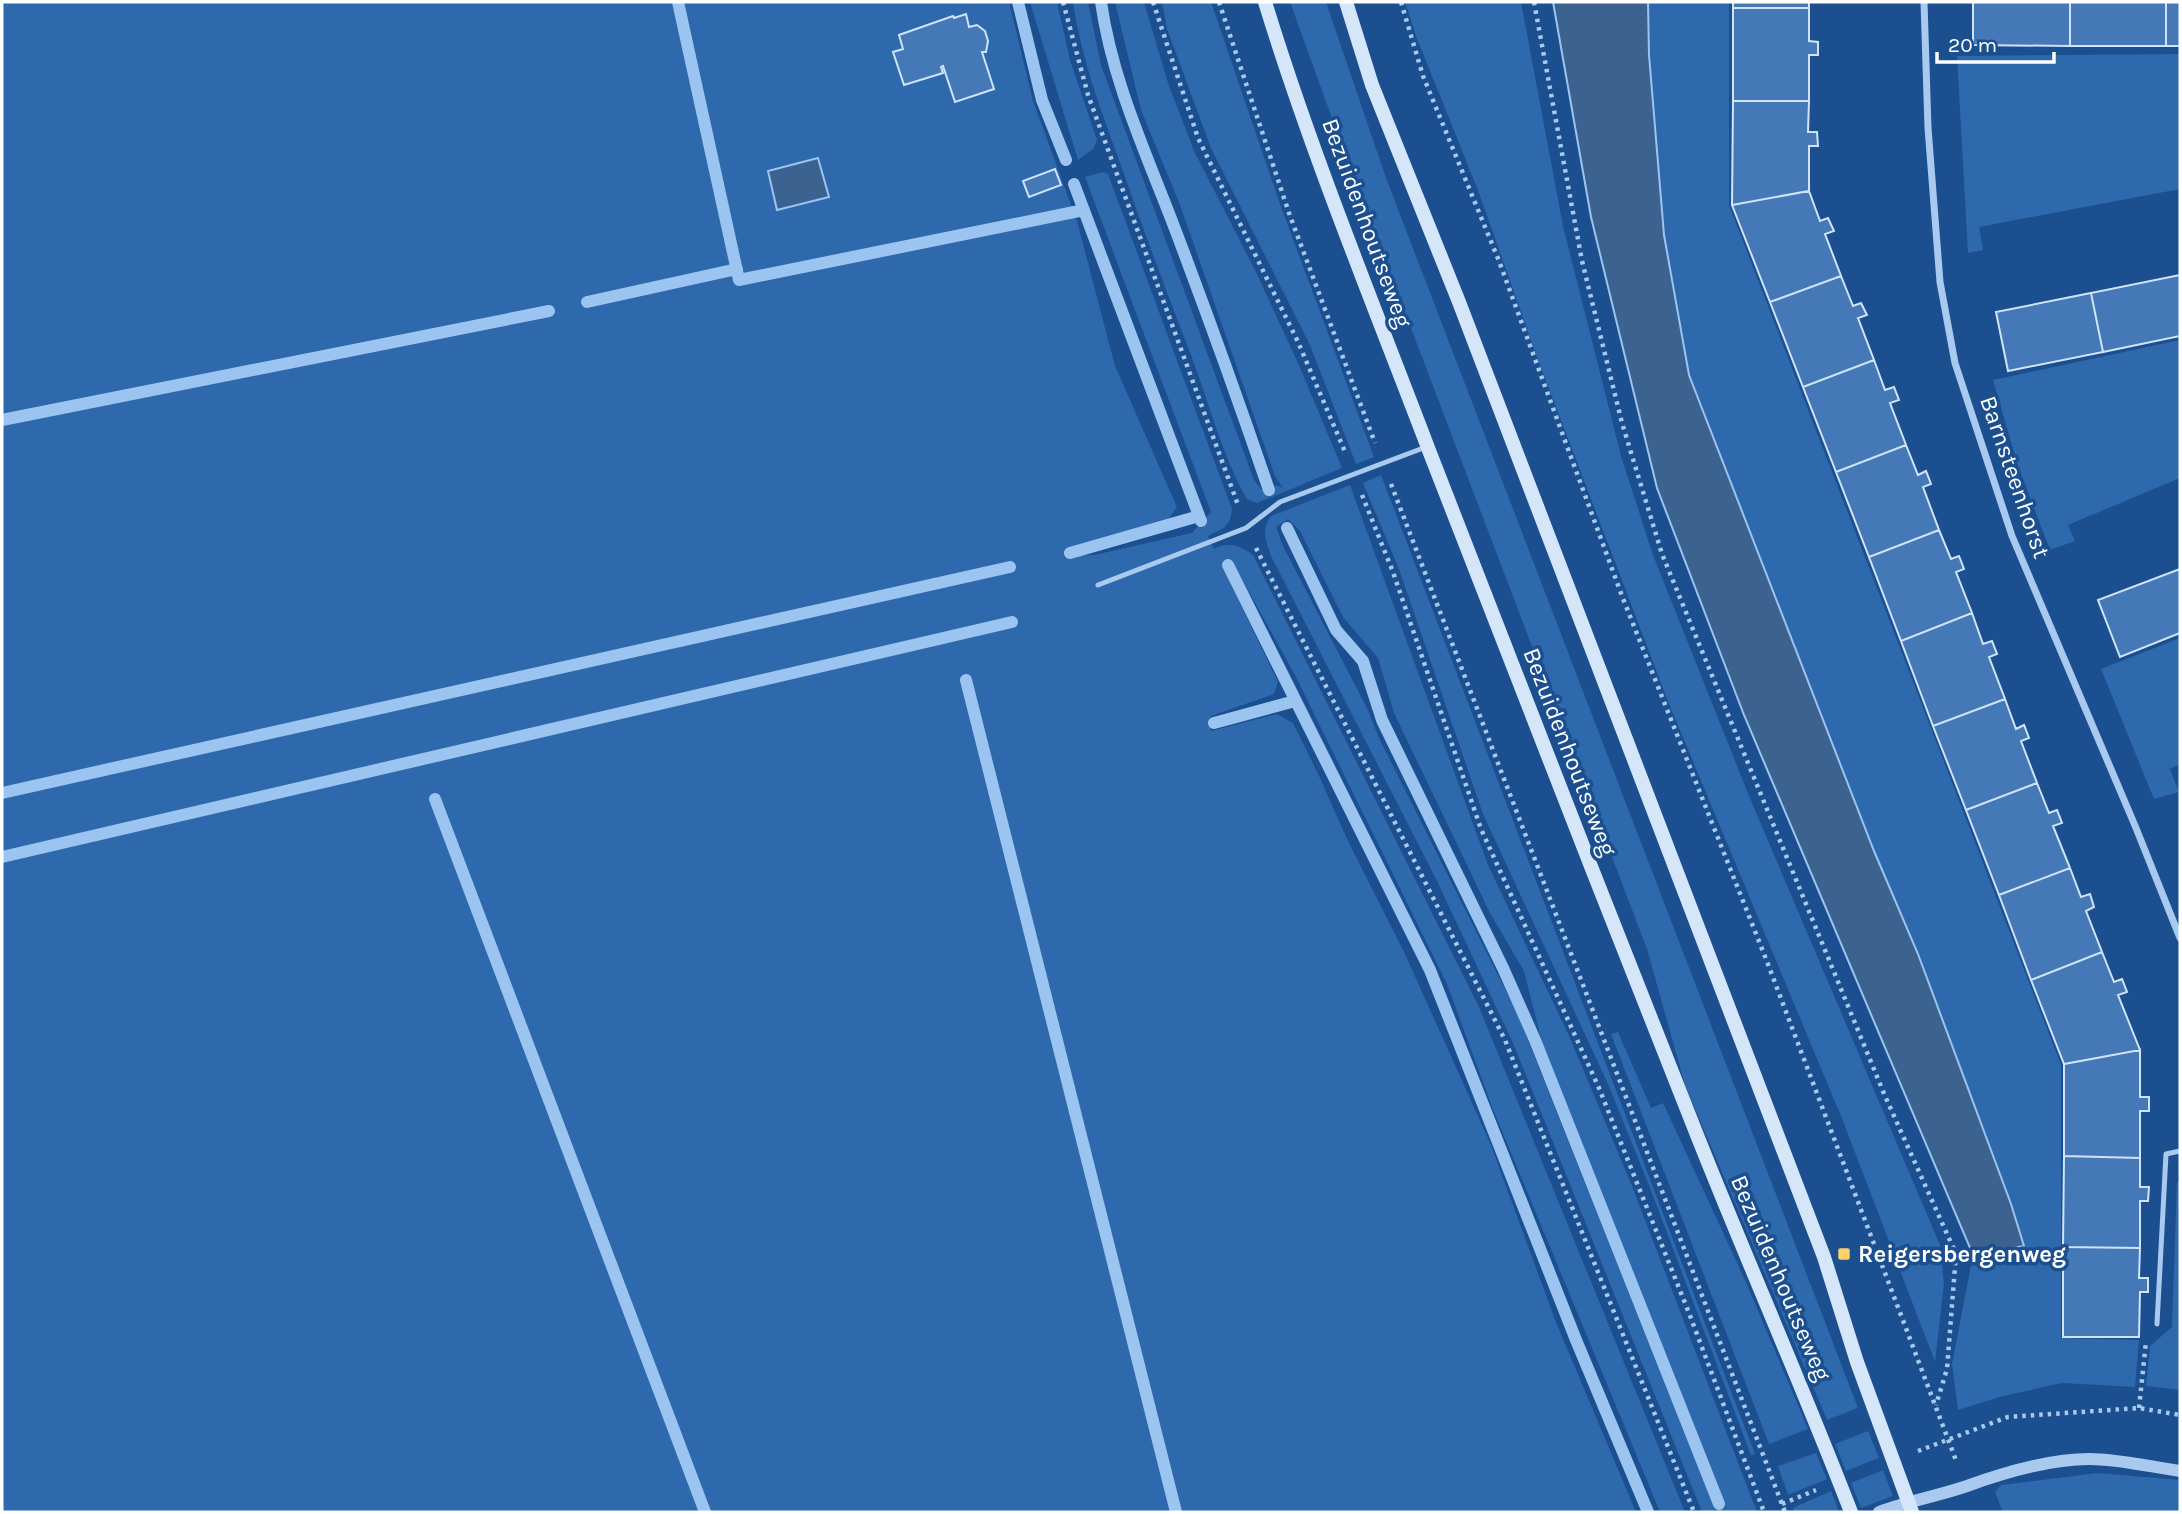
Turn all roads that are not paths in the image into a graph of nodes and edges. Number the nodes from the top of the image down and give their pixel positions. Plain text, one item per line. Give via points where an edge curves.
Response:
1 (1265, 2) edge
2 (1346, 2) edge
3 (1924, 2) edge
4 (1428, 447) junction
5 (1098, 585) dead end
6 (2180, 938) edge
7 (2180, 1151) edge
8 (2157, 1324) road end
9 (2180, 1471) edge
10 (1910, 1507) edge
11 (1850, 1512) edge
12 (1879, 1512) edge

1 - 4 main road, Bezuidenhoutseweg via 1366,290
2 - 10 main road, Bezuidenhoutseweg via 1372,85 1824,1257
3 - 6 street, Barnsteenhorst via 1940,282 1955,363 2012,536
4 - 5 lane via 1280,502 1246,528
4 - 11 main road, Bezuidenhoutseweg via 1538,735
7 - 8 lane via 2166,1154
9 - 10 street via 2088,1459 1985,1478
10 - 12 street

